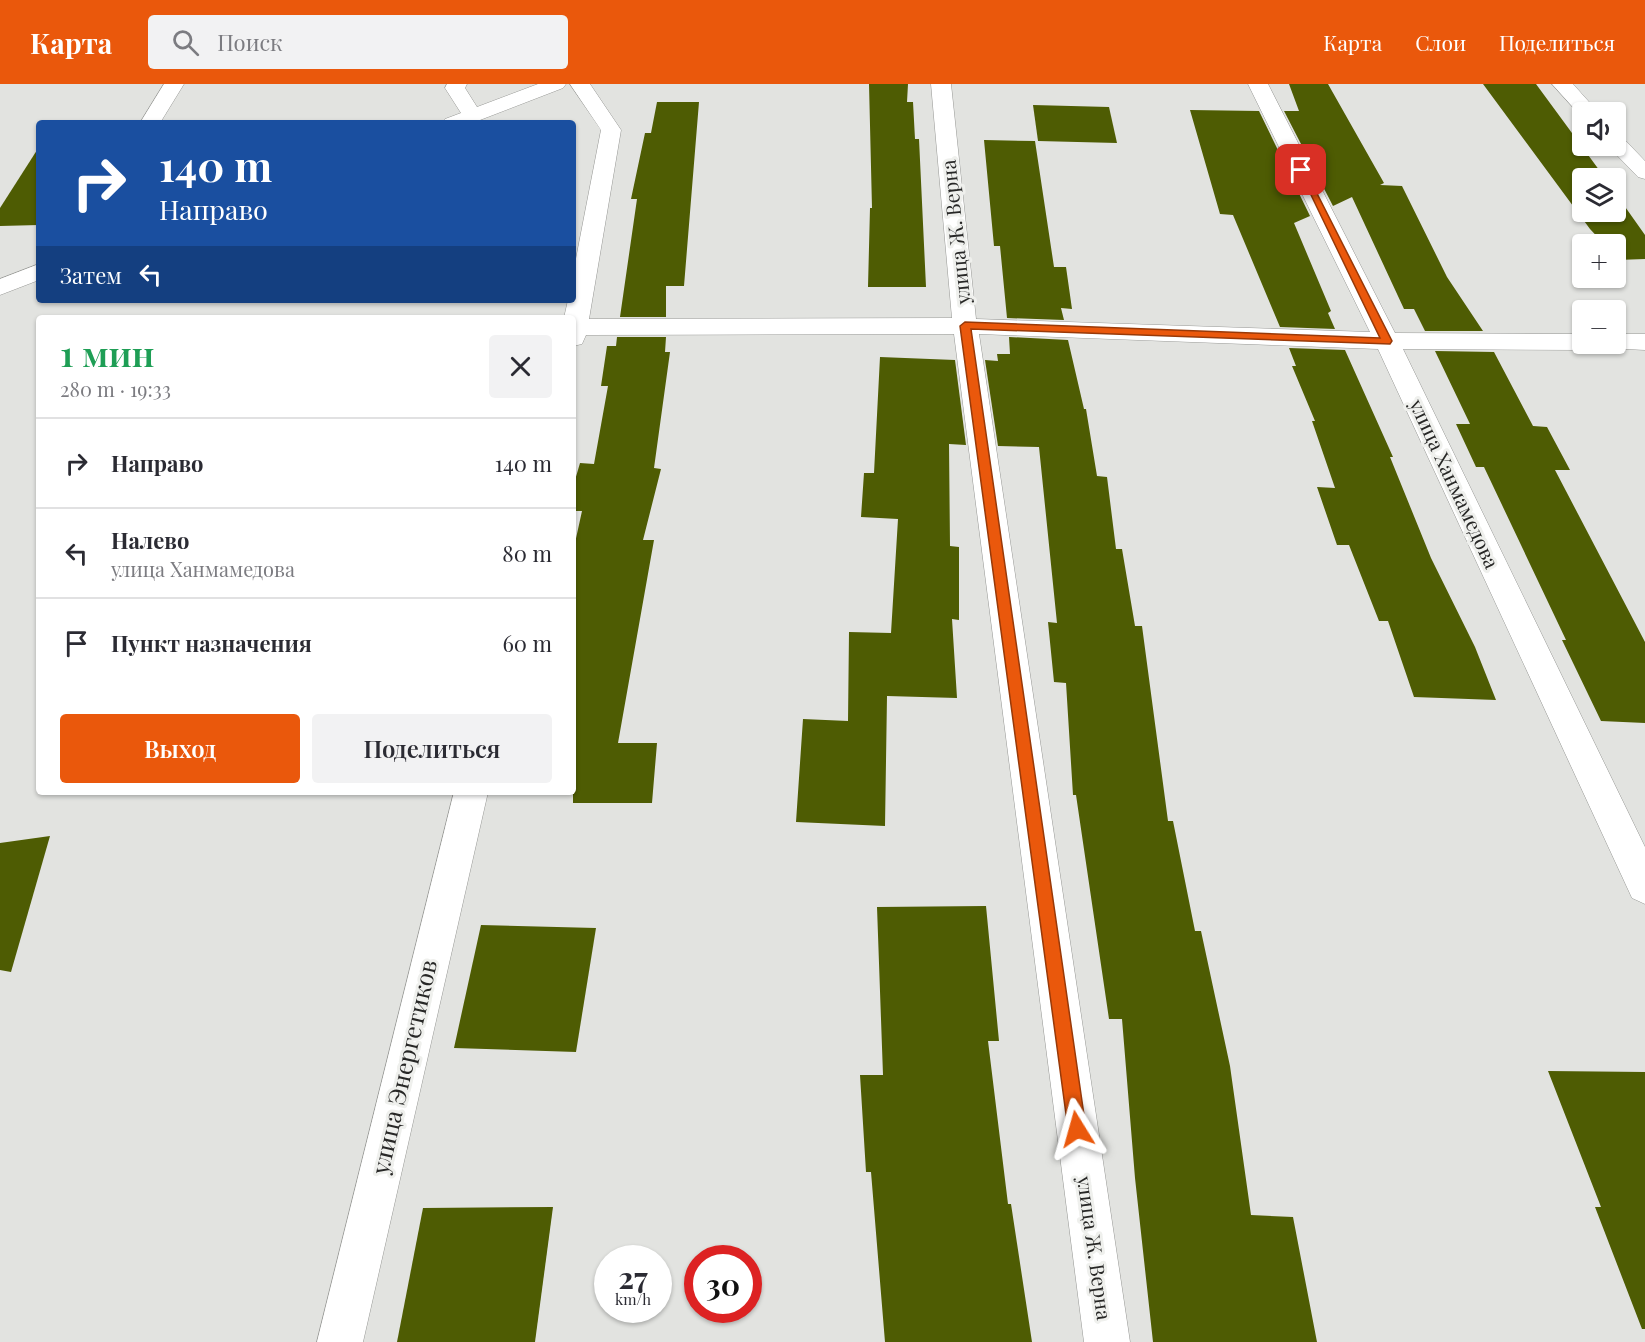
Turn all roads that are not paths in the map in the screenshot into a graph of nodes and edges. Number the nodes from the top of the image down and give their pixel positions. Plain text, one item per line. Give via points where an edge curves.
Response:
1 (174, 84) edge
2 (457, 84) edge
3 (556, 84) edge
4 (580, 84) edge
5 (941, 84) edge
6 (1258, 84) edge
7 (1562, 84) edge
8 (1579, 102) edge
9 (473, 116) junction
10 (152, 120) edge
11 (461, 120) edge
12 (1626, 153) edge
13 (1645, 173) edge
14 (36, 272) edge
15 (0, 288) edge
16 (576, 322) edge
17 (965, 326) junction
18 (576, 333) edge
19 (1387, 341) junction
20 (1572, 342) edge
21 (1626, 342) edge
22 (1645, 342) edge
23 (470, 795) edge
24 (1645, 886) edge
25 (340, 1342) edge
26 (1107, 1342) edge

1 - 10 street
2 - 9 street via 455,88
3 - 9 street
4 - 16 street via 611,130
5 - 17 street, улица Ж. Верна
6 - 19 street, улица Ханмамедова
7 - 8 street
9 - 11 street
12 - 13 street
14 - 15 street
17 - 18 street
17 - 19 street
17 - 26 street, улица Ж. Верна
19 - 20 street
19 - 24 street, улица Ханмамедова
21 - 22 street
23 - 25 street, улица Энергетиков

